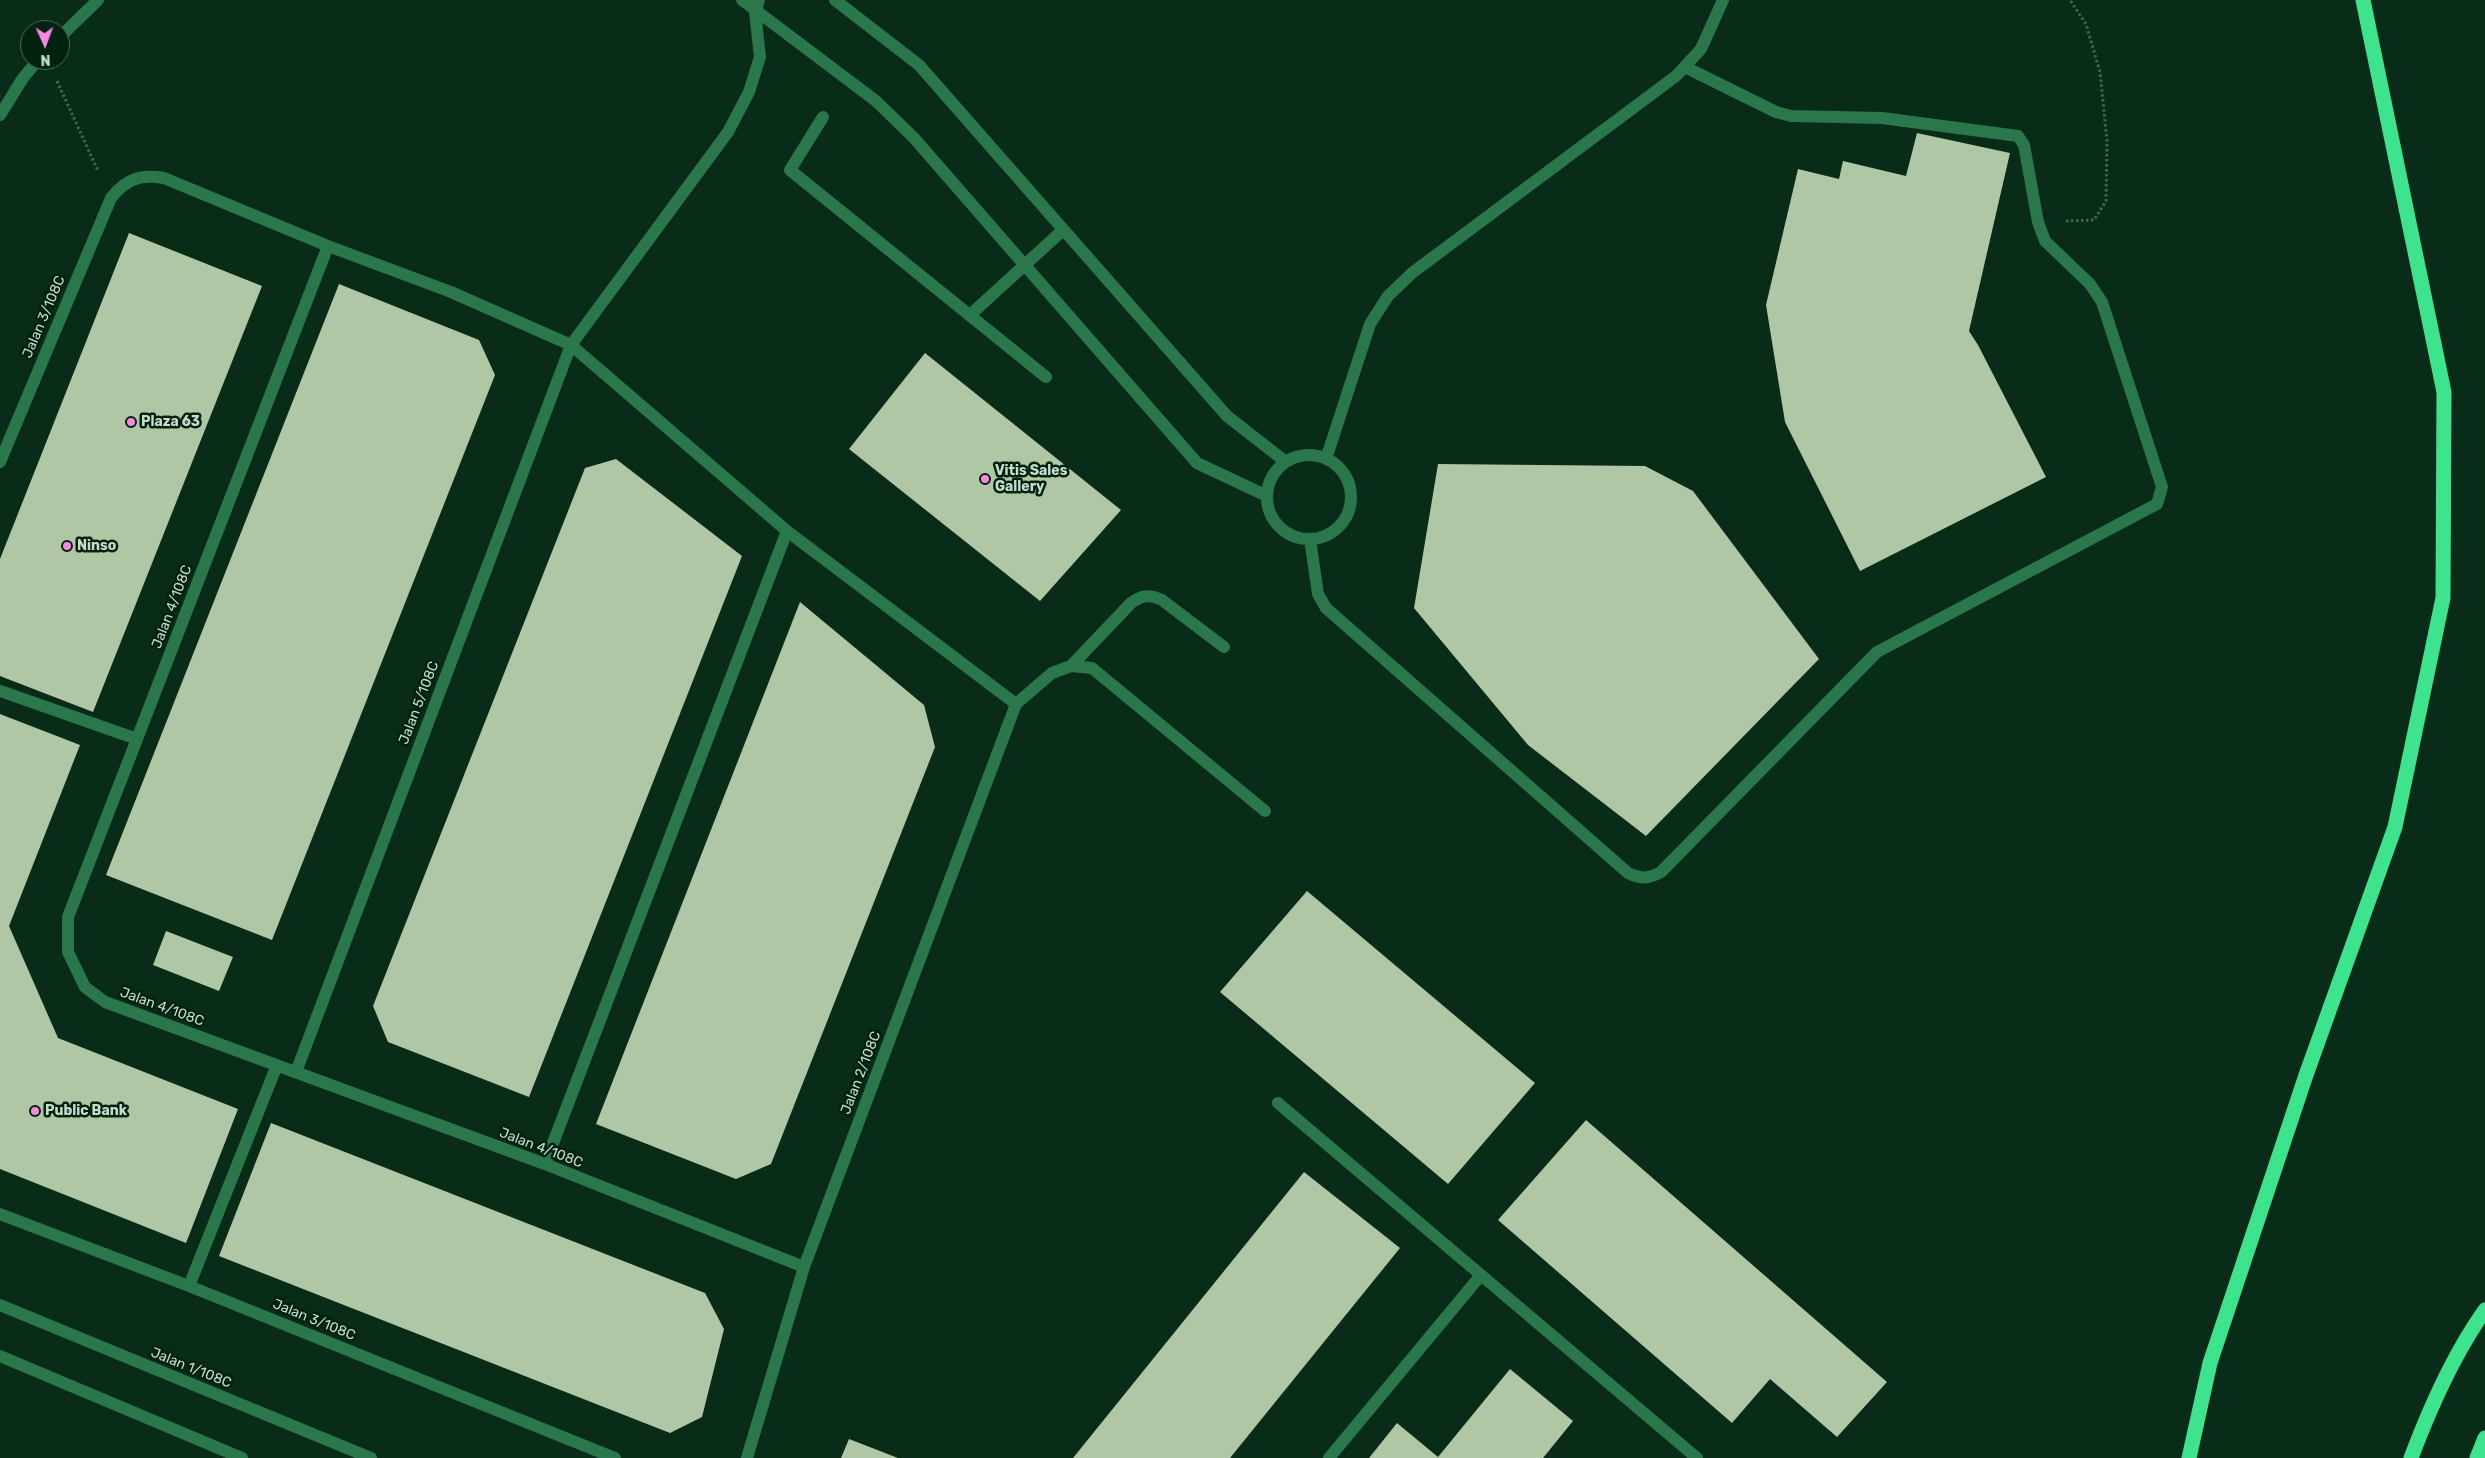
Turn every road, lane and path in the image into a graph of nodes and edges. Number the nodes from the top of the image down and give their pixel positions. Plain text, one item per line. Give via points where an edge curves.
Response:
1 (98, 0) edge
2 (742, 0) edge
3 (835, 0) edge
4 (1723, 0) edge
5 (2070, 0) edge
6 (2363, 0) edge
7 (757, 6) edge
8 (70, 27) edge
9 (1685, 67) junction
10 (30, 70) edge
11 (55, 77) dead end
12 (0, 115) edge
13 (823, 117) dead end
14 (111, 198) junction
15 (2038, 222) junction
16 (1063, 230) junction
17 (328, 246) junction
18 (1025, 265) junction
19 (970, 316) junction
20 (571, 345) junction
21 (1046, 377) dead end
22 (1326, 459) junction
23 (0, 462) edge
24 (1286, 462) junction
25 (1267, 496) junction
26 (787, 531) junction
27 (1310, 539) junction
28 (1224, 647) dead end
29 (1071, 666) junction
30 (0, 691) edge
31 (1016, 704) junction
32 (137, 740) junction
33 (1266, 811) dead end
34 (277, 1065) junction
35 (296, 1072) junction
36 (1278, 1103) dead end
37 (545, 1164) junction
38 (0, 1214) edge
39 (804, 1267) junction
40 (1480, 1276) junction
41 (189, 1286) junction
42 (0, 1305) edge
43 (2485, 1310) edge
44 (0, 1356) edge
45 (2485, 1438) edge
46 (242, 1458) edge
47 (371, 1458) edge
48 (614, 1458) edge
49 (747, 1458) edge
50 (1329, 1458) edge
51 (1697, 1458) edge
52 (2189, 1458) edge
53 (2412, 1458) edge
54 (2477, 1458) edge

1 - 8 street
2 - 7 street
3 - 16 street via 919,65
4 - 9 street via 1701,49
5 - 15 path via 2086,24 2100,72 2107,141 2106,201 2094,220
6 - 52 highway via 2444,392 2443,598 2395,827 2306,1075 2210,1363
7 - 18 street via 876,102 914,138
7 - 20 street, Jalan 5/108C via 760,57 749,92 728,132
9 - 15 street via 1776,112 1791,116 1882,118 2018,136 2024,145
9 - 22 street via 1412,273 1388,296 1370,324
10 - 12 street
11 - 14 path
13 - 19 street via 790,170
14 - 17 street, Jalan 3/108C via 120,186 134,178 164,178
14 - 23 street, Jalan 3/108C
15 - 27 street via 2045,241 2090,284 2102,302 2162,487 2157,504 1877,652 1661,872 1650,878 1628,874 1326,608 1318,594
16 - 18 street
16 - 24 street via 1227,416
17 - 20 street via 451,292
17 - 32 street, Jalan 4/108C
18 - 19 street
18 - 25 street via 1197,463
19 - 21 street
20 - 26 street
20 - 35 street, Jalan 5/108C
22 - 24 street via 1299,456
22 - 27 street via 1347,478 1350,506 1336,529
24 - 25 street via 1269,483
25 - 27 street via 1269,509 1280,526 1296,537
26 - 31 street
26 - 37 street
28 - 29 street via 1162,600 1151,595 1140,596
29 - 31 street via 1052,673
29 - 33 street via 1092,668
30 - 32 street
31 - 39 street, Jalan 2/108C
32 - 34 street, Jalan 4/108C via 68,917 68,952 85,986 105,1002
34 - 35 street, Jalan 4/108C
34 - 41 street
35 - 37 street, Jalan 4/108C
36 - 40 street
37 - 39 street, Jalan 4/108C
38 - 41 street, Jalan 3/108C
39 - 49 street, Jalan 2/108C
40 - 50 street
40 - 51 street
41 - 48 street, Jalan 3/108C
42 - 47 street, Jalan 1/108C
43 - 53 highway via 2425,1420
44 - 46 street
45 - 54 highway

